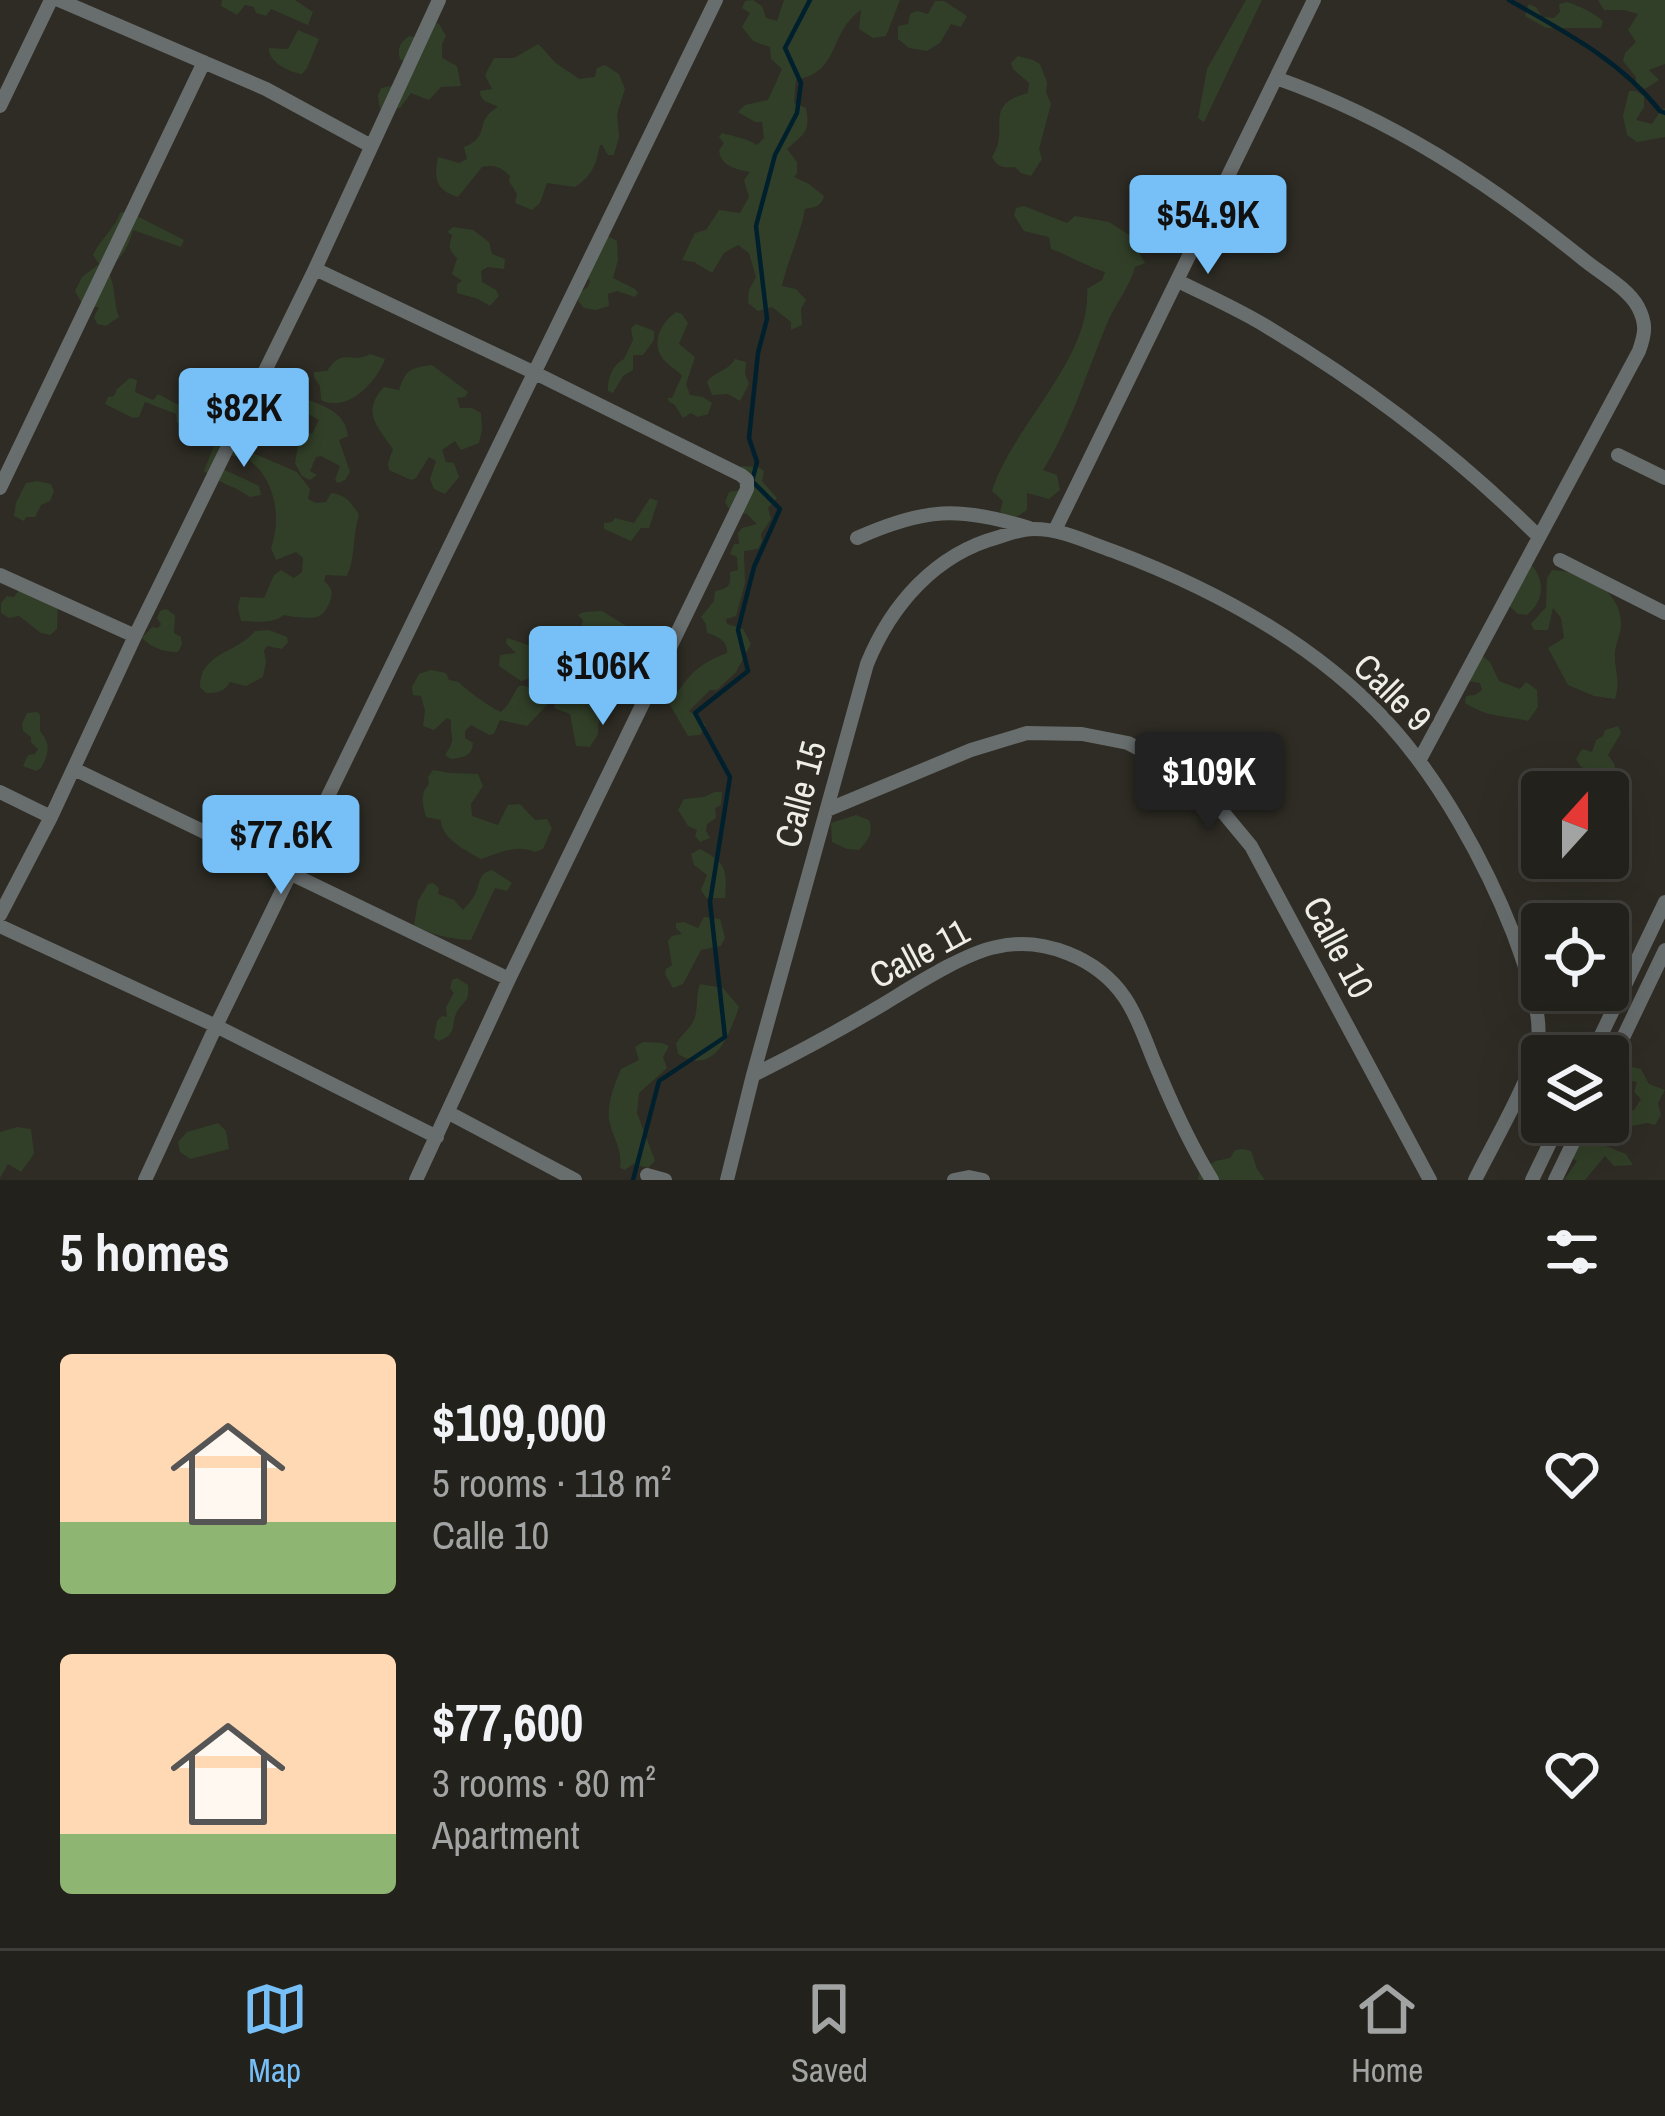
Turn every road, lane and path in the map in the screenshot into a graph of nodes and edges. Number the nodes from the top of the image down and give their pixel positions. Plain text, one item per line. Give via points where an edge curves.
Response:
1 (55, 0) edge
2 (439, 0) edge
3 (716, 0) edge
4 (1313, 0) edge
5 (204, 62) junction
6 (1276, 77) junction
7 (0, 106) edge
8 (371, 146) junction
9 (315, 269) junction
10 (1178, 281) junction
11 (535, 373) junction
12 (1618, 455) dead end
13 (1665, 478) edge
14 (0, 488) edge
15 (1029, 529) junction
16 (1055, 530) junction
17 (857, 538) dead end
18 (1539, 538) junction
19 (1560, 560) dead end
20 (0, 575) edge
21 (1665, 614) edge
22 (135, 636) junction
23 (1419, 761) junction
24 (74, 769) junction
25 (0, 792) edge
26 (827, 810) junction
27 (51, 817) junction
28 (290, 874) junction
29 (1665, 902) edge
30 (0, 915) edge
31 (0, 926) edge
32 (1659, 930) edge
33 (1665, 950) edge
34 (509, 979) junction
35 (216, 1026) junction
36 (1603, 1035) edge
37 (1625, 1035) edge
38 (753, 1075) junction
39 (449, 1113) junction
40 (437, 1137) junction
41 (1550, 1143) edge
42 (1573, 1143) edge
43 (647, 1175) dead end
44 (145, 1180) edge
45 (416, 1180) edge
46 (575, 1180) edge
47 (665, 1180) edge
48 (727, 1180) edge
49 (954, 1180) edge
50 (983, 1180) edge
51 (1211, 1180) edge
52 (1430, 1180) edge
53 (1475, 1180) edge
54 (1532, 1180) edge
55 (1556, 1180) edge

1 - 5 street
1 - 7 street
2 - 8 street
3 - 11 street
4 - 6 street
5 - 8 street
5 - 14 street
6 - 10 street
6 - 18 street via 1334,98 1463,170 1636,301 1645,324 1639,351
8 - 9 street
9 - 11 street
9 - 22 street
10 - 16 street
10 - 18 street via 1360,386 1456,458
11 - 28 street
11 - 34 street via 741,475 747,489
12 - 13 street
15 - 16 street, Calle 15
15 - 17 street via 939,513
15 - 26 street, Calle 15 via 953,555 896,609 867,664
16 - 23 street, Calle 9 via 1204,588 1260,620 1347,683
18 - 23 street
19 - 21 street
20 - 22 street
22 - 24 street
23 - 53 street, Calle 9 via 1491,877 1528,973 1539,1036
24 - 27 street
24 - 28 street
25 - 27 street
26 - 38 street, Calle 15
26 - 52 street, Calle 10 via 1027,733 1128,743 1173,767 1251,847
27 - 30 street
28 - 34 street
28 - 35 street
29 - 32 street
31 - 35 street
32 - 36 street
33 - 37 street
34 - 39 street
35 - 40 street
35 - 44 street
38 - 48 street, Calle 15
38 - 51 street, Calle 11 via 993,947 1048,947 1074,955 1124,997
39 - 40 street
39 - 46 street
40 - 45 street
41 - 54 street
42 - 55 street
43 - 47 street
49 - 50 street

